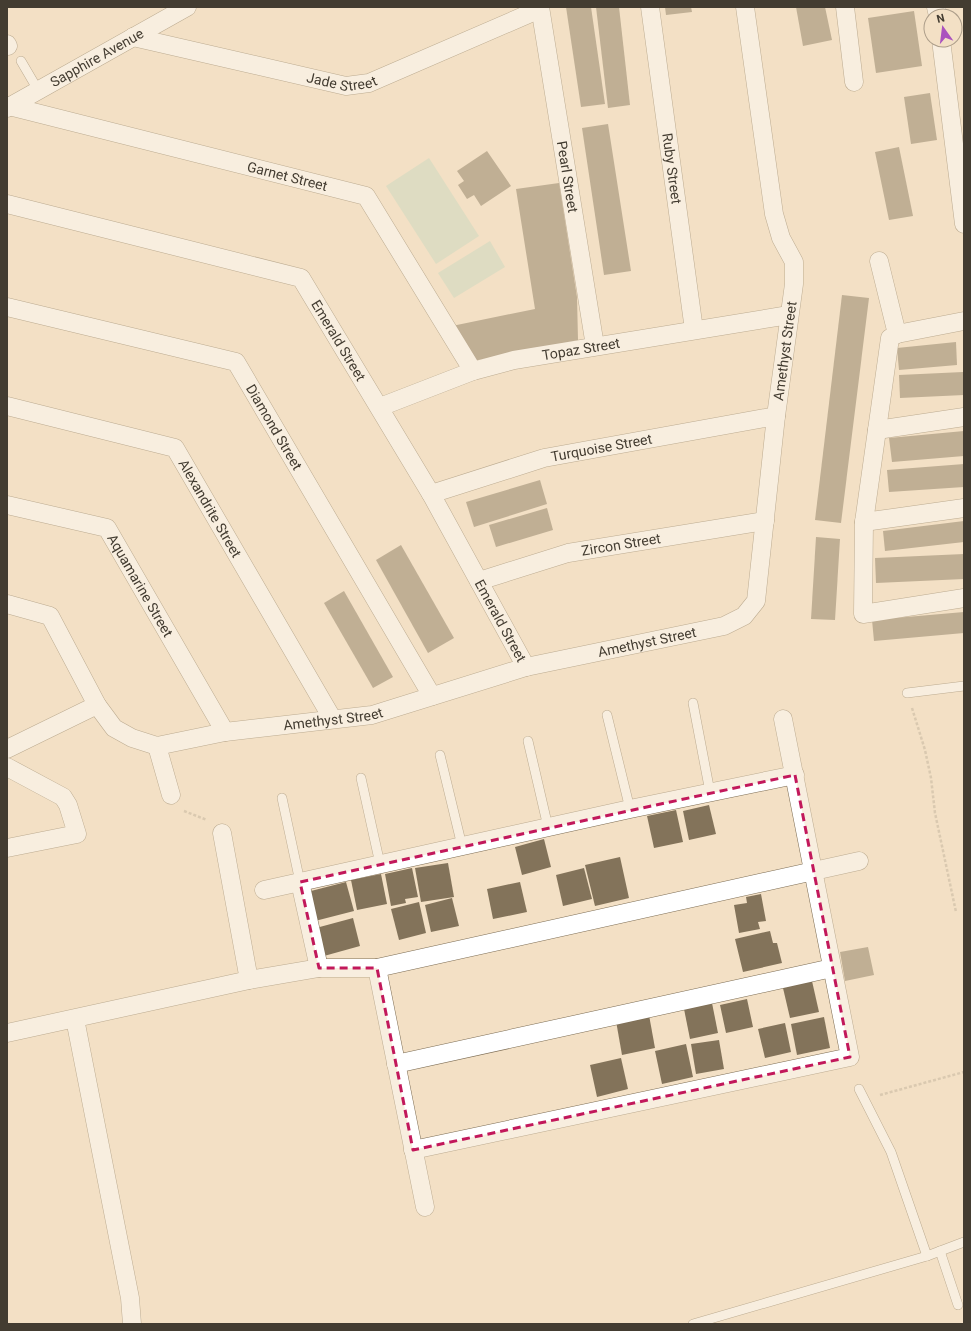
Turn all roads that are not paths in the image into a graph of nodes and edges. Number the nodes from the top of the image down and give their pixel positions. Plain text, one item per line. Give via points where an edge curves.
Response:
1 (187, 7) edge
2 (650, 7) edge
3 (745, 7) edge
4 (540, 8) edge
5 (847, 8) edge
6 (167, 12) edge
7 (134, 37) junction
8 (942, 48) edge
9 (21, 61) dead end
10 (854, 82) dead end
11 (38, 90) junction
12 (8, 107) edge
13 (7, 204) edge
14 (964, 224) edge
15 (879, 261) dead end
16 (7, 307) edge
17 (789, 315) junction
18 (964, 321) edge
19 (694, 330) junction
20 (897, 334) junction
21 (595, 346) junction
22 (473, 371) junction
23 (7, 406) edge
24 (380, 407) junction
25 (776, 416) junction
26 (964, 417) edge
27 (877, 430) junction
28 (431, 494) junction
29 (7, 505) edge
30 (964, 508) edge
31 (765, 521) junction
32 (864, 522) junction
33 (479, 581) junction
34 (964, 598) edge
35 (7, 604) edge
36 (526, 667) junction
37 (964, 686) edge
38 (907, 694) road end
39 (432, 696) junction
40 (693, 703) dead end
41 (97, 706) junction
42 (607, 715) dead end
43 (332, 718) junction
44 (783, 719) dead end
45 (226, 732) junction
46 (528, 740) dead end
47 (157, 746) junction
48 (7, 749) edge
49 (440, 755) dead end
50 (7, 767) edge
51 (794, 774) junction
52 (360, 778) dead end
53 (710, 792) junction
54 (171, 795) road end
55 (282, 798) dead end
56 (630, 809) junction
57 (548, 827) junction
58 (222, 833) road end
59 (462, 846) junction
60 (7, 848) edge
61 (859, 861) dead end
62 (380, 864) junction
63 (814, 871) junction
64 (300, 882) junction
65 (264, 890) dead end
66 (319, 968) junction
67 (377, 968) junction
68 (832, 968) junction
69 (249, 980) junction
70 (75, 1019) junction
71 (7, 1033) edge
72 (396, 1064) junction
73 (859, 1089) dead end
74 (413, 1150) junction
75 (425, 1207) dead end
76 (964, 1242) edge
77 (940, 1251) junction
78 (927, 1256) junction
79 (958, 1305) dead end
80 (132, 1324) edge
81 (693, 1324) edge

1 - 6 street, Sapphire Avenue
2 - 19 street, Ruby Street
3 - 17 street, Amethyst Street via 774,214 794,262 794,284
4 - 7 street, Jade Street via 369,83 346,86
4 - 21 street, Pearl Street
5 - 10 street
6 - 7 street, Sapphire Avenue
7 - 11 street, Sapphire Avenue
8 - 14 street
9 - 11 lane
11 - 12 street, Sapphire Avenue
12 - 22 street, Garnet Street via 366,196
13 - 24 street, Emerald Street via 301,278
15 - 20 street
16 - 39 street, Diamond Street via 236,362
17 - 19 street, Topaz Street
17 - 25 street, Amethyst Street
18 - 20 street
19 - 21 street, Topaz Street
20 - 27 street via 890,338
21 - 22 street, Topaz Street via 514,360
22 - 24 street, Topaz Street
23 - 43 street, Alexandrite Street via 175,448
24 - 28 street, Emerald Street
25 - 28 street, Turquoise Street via 544,458
25 - 31 street, Amethyst Street
26 - 27 street
27 - 32 street
28 - 33 street, Emerald Street
29 - 45 street, Aquamarine Street via 107,528
30 - 32 street
31 - 33 street, Zircon Street via 568,553
31 - 36 street, Amethyst Street via 756,601 744,616 724,626
32 - 34 street via 863,614
33 - 36 street, Emerald Street
35 - 41 street, Amethyst Street via 50,616
36 - 39 street, Amethyst Street
37 - 38 lane
39 - 43 street, Amethyst Street via 372,715
40 - 53 lane
41 - 47 street, Amethyst Street via 114,728 132,738
41 - 48 street
42 - 56 lane
43 - 45 street, Amethyst Street
44 - 51 street
45 - 47 street, Amethyst Street
46 - 57 lane
47 - 54 street
49 - 59 lane
50 - 60 street via 63,797 77,834
51 - 53 street
51 - 63 street
52 - 62 lane
53 - 56 street
55 - 64 lane
56 - 57 street
57 - 59 street
58 - 69 street
59 - 62 street
61 - 63 street
62 - 64 street
63 - 67 street
63 - 68 street
64 - 65 street
64 - 66 street
66 - 67 street
66 - 69 street
67 - 72 street
68 - 72 street
68 - 74 street via 850,1057
69 - 70 street
70 - 71 street
70 - 80 street via 130,1298
72 - 74 street
73 - 78 lane via 891,1152
74 - 75 street
76 - 77 lane
77 - 78 lane
77 - 79 lane
78 - 81 lane

